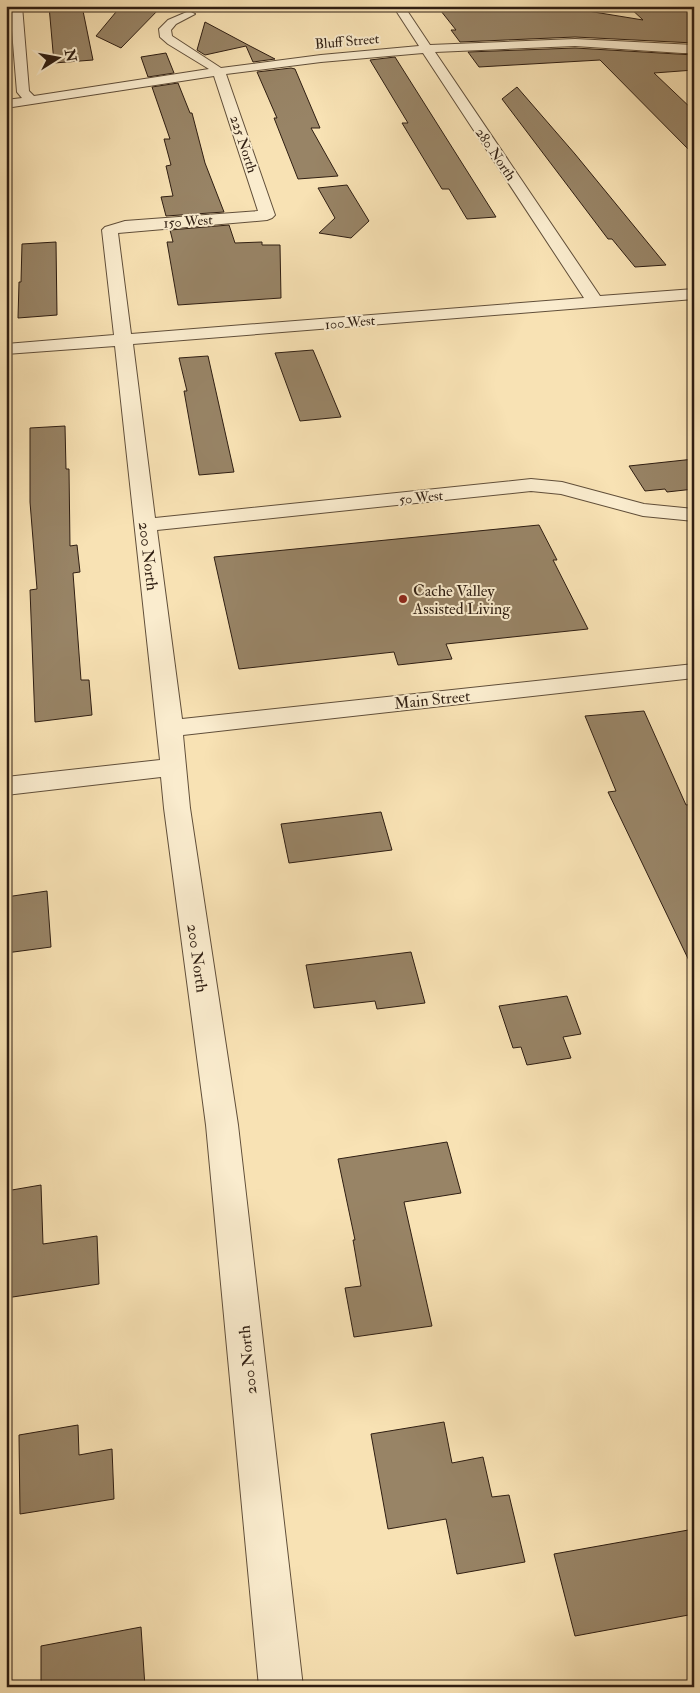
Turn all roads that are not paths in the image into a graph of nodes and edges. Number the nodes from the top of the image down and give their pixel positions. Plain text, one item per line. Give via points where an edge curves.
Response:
1 (16, 6) edge
2 (398, 6) edge
3 (189, 14) dead end
4 (426, 49) junction
5 (694, 49) edge
6 (219, 72) junction
7 (31, 100) junction
8 (6, 104) edge
9 (267, 216) joint
10 (110, 230) joint
11 (694, 294) edge
12 (595, 302) junction
13 (124, 340) junction
14 (6, 349) edge
15 (694, 515) edge
16 (146, 525) junction
17 (694, 671) edge
18 (170, 728) junction
19 (173, 768) junction
20 (6, 786) edge
21 (281, 1687) edge

1 - 7 street via 23,92
2 - 4 street, 280 North
3 - 6 street via 165,29 166,37 212,64
4 - 5 street, Bluff Street via 566,43 658,50
4 - 6 street, Bluff Street via 329,56
4 - 12 street, 280 North
6 - 7 street, Bluff Street
6 - 9 street, 225 North
7 - 8 street, Bluff Street
9 - 10 street, 150 West via 125,226
10 - 13 street, 200 North
11 - 12 street, 100 West
12 - 13 street, 100 West
13 - 14 street, 100 West
13 - 16 street, 200 North
15 - 16 street, 50 West via 643,510 562,488 531,485
16 - 18 street, 200 North
17 - 18 street, Main Street
18 - 19 street, 200 North
19 - 20 street
19 - 21 street, 200 North via 222,1125

